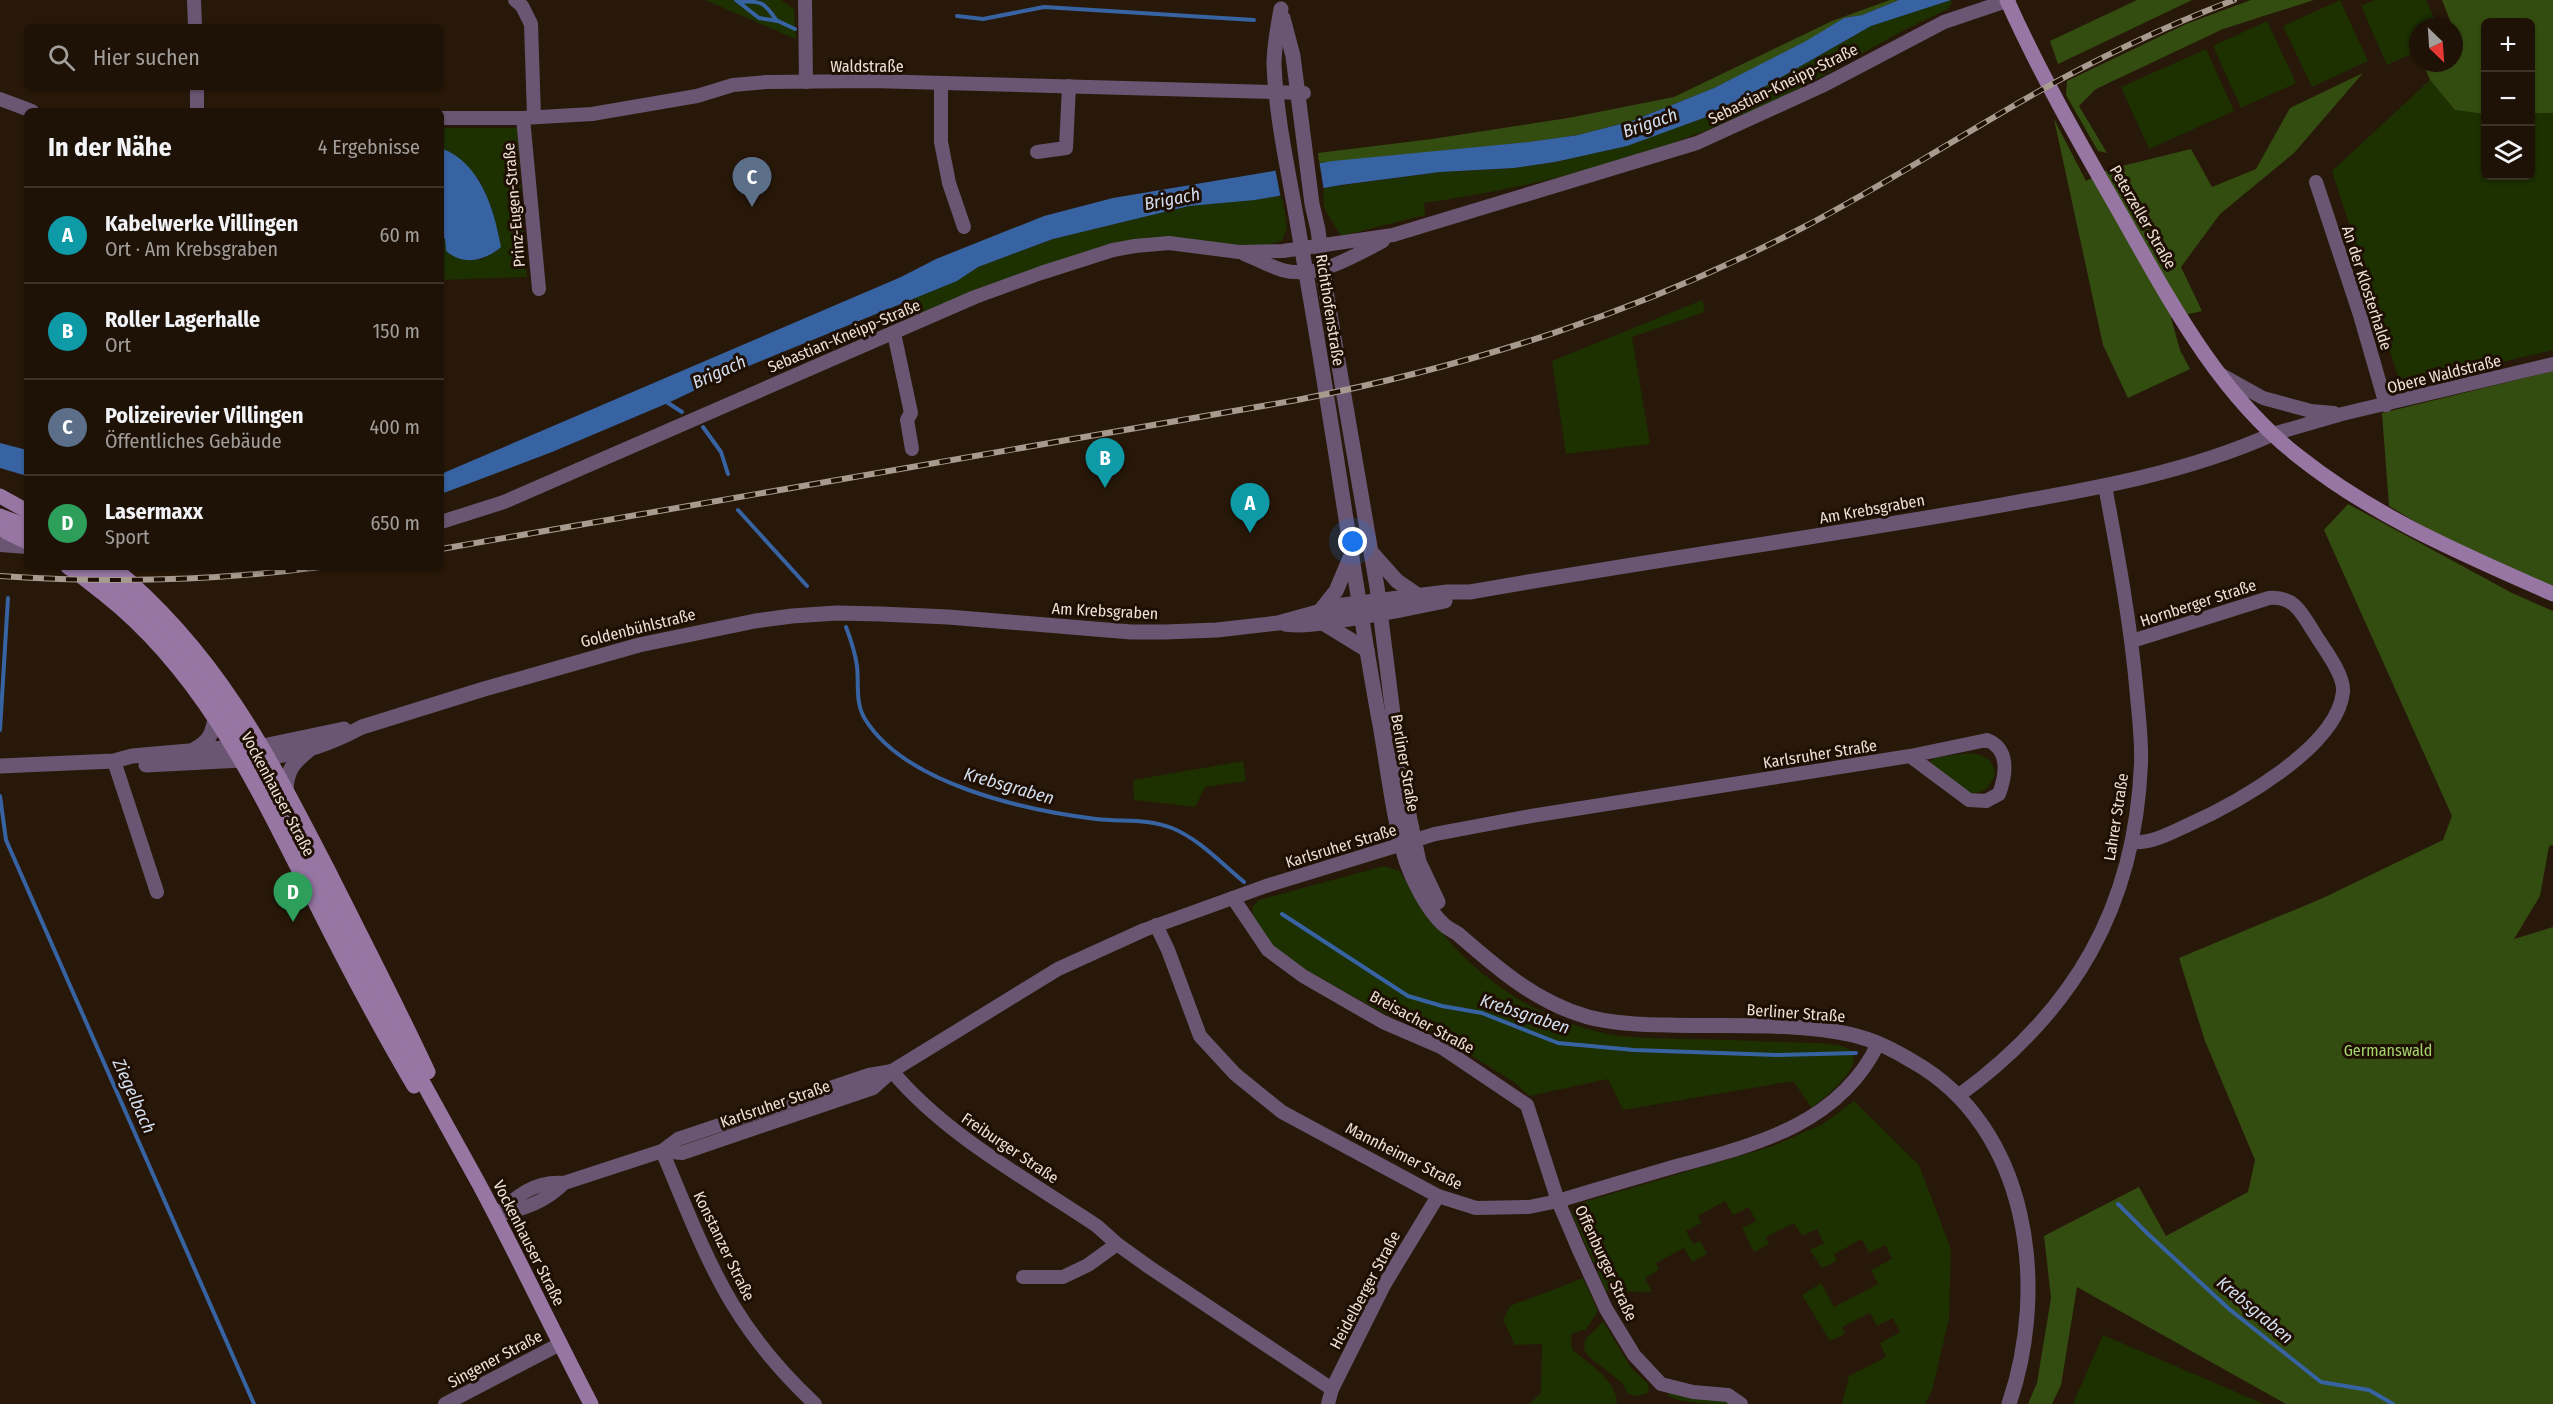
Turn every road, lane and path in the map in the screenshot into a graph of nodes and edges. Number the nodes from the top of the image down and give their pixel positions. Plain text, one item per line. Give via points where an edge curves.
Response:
1 (195, 0) edge
2 (515, 0) edge
3 (805, 0) edge
4 (2008, 0) edge
5 (1280, 4) edge
6 (195, 24) edge
7 (806, 82) junction
8 (941, 83) junction
9 (1069, 86) junction
10 (197, 90) edge
11 (1276, 92) junction
12 (1300, 92) junction
13 (0, 99) edge
14 (24, 108) edge
15 (197, 108) edge
16 (528, 117) junction
17 (444, 118) edge
18 (1037, 152) dead end
19 (2316, 182) dead end
20 (964, 227) dead end
21 (1393, 235) junction
22 (1321, 246) junction
23 (1302, 249) junction
24 (1239, 252) junction
25 (1323, 268) junction
26 (1304, 272) junction
27 (539, 289) dead end
28 (894, 333) junction
29 (2553, 364) edge
30 (2217, 372) junction
31 (2386, 405) junction
32 (2342, 414) junction
33 (2273, 434) junction
34 (912, 449) dead end
35 (2105, 486) junction
36 (0, 496) edge
37 (0, 505) edge
38 (24, 509) edge
39 (0, 516) edge
40 (24, 517) edge
41 (444, 521) edge
42 (24, 525) edge
43 (0, 529) edge
44 (24, 541) edge
45 (0, 546) edge
46 (24, 548) edge
47 (1371, 552) junction
48 (1351, 555) junction
49 (72, 570) edge
50 (96, 570) edge
51 (116, 570) edge
52 (1470, 592) junction
53 (2553, 594) edge
54 (1419, 596) junction
55 (1379, 608) junction
56 (1360, 610) junction
57 (930, 616) joint
58 (1322, 616) junction
59 (2132, 641) junction
60 (1366, 650) junction
61 (215, 719) junction
62 (362, 727) junction
63 (310, 749) junction
64 (192, 751) junction
65 (266, 752) junction
66 (239, 754) junction
67 (1910, 756) junction
68 (114, 760) junction
69 (0, 766) edge
70 (286, 789) junction
71 (1408, 842) junction
72 (2132, 842) junction
73 (156, 892) dead end
74 (1233, 898) junction
75 (1156, 925) junction
76 (1878, 1044) junction
77 (891, 1071) junction
78 (1958, 1096) junction
79 (432, 1101) junction
80 (662, 1151) junction
81 (1438, 1196) junction
82 (1558, 1201) junction
83 (496, 1216) junction
84 (1117, 1244) junction
85 (1023, 1277) dead end
86 (560, 1344) junction
87 (1332, 1389) junction
88 (445, 1404) edge
89 (591, 1404) edge
90 (815, 1404) edge
91 (1328, 1404) edge
92 (1741, 1404) edge
93 (2009, 1404) edge

1 - 6 street
2 - 16 street, Prinz-Eugen-Straße via 531,24
3 - 7 street
4 - 21 street, Sebastian-Kneipp-Straße via 1944,22 1822,86 1697,143
4 - 30 main road, Peterzeller Straße via 2068,123 2188,333
5 - 11 street, Richthofenstraße via 1274,58
5 - 12 street, Richthofenstraße
7 - 8 street, Waldstraße
7 - 16 street, Waldstraße via 733,85 697,96 592,114
8 - 9 street, Waldstraße
8 - 20 street via 941,142
9 - 11 street, Waldstraße
9 - 18 street via 1066,148
10 - 15 street
11 - 12 street, Waldstraße
11 - 23 street, Richthofenstraße
12 - 22 street, Richthofenstraße via 1303,149
13 - 14 street
16 - 17 street, Waldstraße
16 - 27 street, Prinz-Eugen-Straße
19 - 31 street, An der Klosterhalde
21 - 22 street, Sebastian-Kneipp-Straße
21 - 25 street, Sebastian-Kneipp-Straße
22 - 23 street, Sebastian-Kneipp-Straße
22 - 25 street, Richthofenstraße
23 - 24 street, Sebastian-Kneipp-Straße
23 - 26 street, Richthofenstraße
24 - 26 street, Sebastian-Kneipp-Straße via 1284,271
24 - 28 street, Sebastian-Kneipp-Straße via 1169,243 1113,250 975,297
25 - 26 street, Sebastian-Kneipp-Straße
25 - 47 street, Richthofenstraße
26 - 48 street, Richthofenstraße
28 - 34 street via 911,413 907,420
28 - 41 street, Sebastian-Kneipp-Straße via 504,502
29 - 31 street, Obere Waldstraße
30 - 32 street, Obere Waldstraße via 2263,398 2311,411
30 - 33 main road, Peterzeller Straße
31 - 32 street, Obere Waldstraße
32 - 33 street, Obere Waldstraße
33 - 35 street, Am Krebsgraben via 2225,454
33 - 53 main road, Peterzeller Straße via 2382,513 2428,539
35 - 52 street, Am Krebsgraben via 1838,534
35 - 59 street, Lahrer Straße
36 - 38 main road
37 - 40 main road
39 - 42 main road
43 - 44 main road
45 - 46 street
47 - 54 street via 1397,581
47 - 55 street, Richthofenstraße
48 - 56 street, Richthofenstraße
48 - 58 street
49 - 61 main road, Vockenhauser Straße via 143,629 173,661
50 - 79 main road, Vockenhauser Straße via 172,642 219,702 252,754
51 - 65 main road, Vockenhauser Straße via 188,639
52 - 54 street, Am Krebsgraben
52 - 55 street, Am Krebsgraben via 1449,600
54 - 55 street, Am Krebsgraben
55 - 56 street, Am Krebsgraben
55 - 71 street, Berliner Straße
56 - 58 street, Am Krebsgraben
56 - 60 street, Berliner Straße
57 - 58 street, Am Krebsgraben via 1131,632 1217,630
57 - 62 street, Goldenbühlstraße via 837,613 744,623 592,657
58 - 60 street
59 - 72 street, Lahrer Straße via 2141,762
59 - 72 street, Hornberger Straße via 2283,597 2304,617 2344,689 2340,708 2325,730 2255,791 2165,835 2142,843
60 - 71 street, Berliner Straße
61 - 64 street via 212,736
61 - 66 main road, Vockenhauser Straße
62 - 63 street, Goldenbühlstraße
62 - 65 street, Goldenbühlstraße via 339,729
63 - 65 street, Goldenbühlstraße
63 - 70 street via 290,767
64 - 66 street
64 - 68 street
65 - 70 main road, Vockenhauser Straße
66 - 68 street via 132,766
66 - 79 main road, Vockenhauser Straße via 367,1006 417,1092
67 - 67 street, Karlsruher Straße via 1987,740 1999,748 2005,777 1999,794 1986,801 1969,800
67 - 71 street, Karlsruher Straße via 1531,816
68 - 69 street
68 - 73 street
70 - 79 main road, Vockenhauser Straße via 434,1085
71 - 74 street, Karlsruher Straße
71 - 76 street, Berliner Straße via 1456,933 1496,969 1553,1003 1592,1018 1633,1024 1817,1029 1854,1035
72 - 78 street, Lahrer Straße via 2115,905 2090,957 2067,991 2014,1049
74 - 75 street, Karlsruher Straße
74 - 82 street, Breisacher Straße via 1268,950 1303,976 1383,1022 1441,1047 1527,1105
75 - 77 street, Karlsruher Straße via 1058,969
75 - 81 street, Mannheimer Straße via 1200,1036 1235,1074 1282,1112
76 - 78 street, Berliner Straße via 1919,1065
76 - 82 street, Mannheimer Straße via 1859,1077 1835,1100 1781,1133 1746,1147
77 - 80 street, Karlsruher Straße via 678,1139
77 - 84 street, Freiburger Straße via 953,1130 1097,1226
78 - 93 street, Berliner Straße via 1979,1121 2002,1162 2017,1199 2025,1237 2029,1276 2024,1337
79 - 83 main road, Vockenhauser Straße
80 - 83 street, Karlsruher Straße via 564,1183 555,1193 525,1209
80 - 90 street, Konstanzer Straße via 731,1303 769,1355
81 - 82 street, Mannheimer Straße via 1484,1209
81 - 87 street, Heidelberger Straße via 1384,1285
82 - 92 street, Offenburger Straße via 1606,1309 1650,1374 1661,1384 1728,1395
83 - 86 main road, Vockenhauser Straße
84 - 85 street via 1063,1277
84 - 87 street, Freiburger Straße
86 - 88 street, Singener Straße
86 - 89 main road, Vockenhauser Straße
87 - 91 street, Heidelberger Straße

